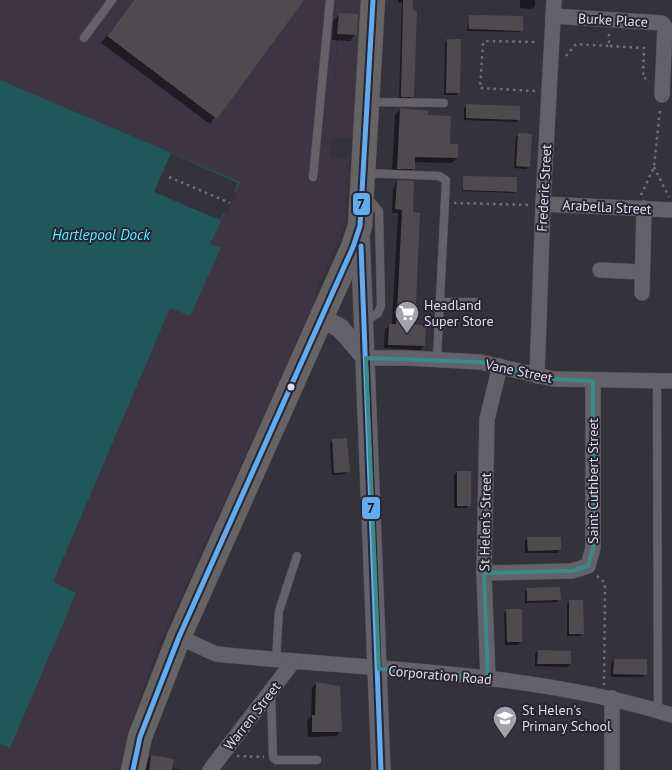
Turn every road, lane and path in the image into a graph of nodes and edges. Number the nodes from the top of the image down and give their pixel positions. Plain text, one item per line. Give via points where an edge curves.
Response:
1 (112, 0) edge
2 (330, 0) edge
3 (373, 0) edge
4 (554, 0) edge
5 (553, 16) junction
6 (610, 20) junction
7 (84, 38) dead end
8 (552, 42) junction
9 (609, 46) junction
10 (550, 62) junction
11 (662, 79) junction
12 (549, 91) junction
13 (662, 95) joint
14 (367, 102) junction
15 (444, 103) dead end
16 (654, 166) junction
17 (169, 177) dead end
18 (313, 177) dead end
19 (362, 182) junction
20 (230, 203) dead end
21 (452, 203) dead end
22 (672, 203) edge
23 (540, 205) junction
24 (640, 208) junction
25 (672, 210) edge
26 (360, 226) junction
27 (600, 270) dead end
28 (642, 272) junction
29 (642, 293) dead end
30 (441, 302) junction
31 (477, 302) dead end
32 (323, 319) junction
33 (365, 322) junction
34 (366, 358) junction
35 (437, 359) junction
36 (500, 366) junction
37 (537, 376) junction
38 (593, 381) junction
39 (665, 381) edge
40 (297, 556) dead end
41 (588, 566) junction
42 (484, 572) junction
43 (179, 637) junction
44 (276, 660) junction
45 (293, 662) junction
46 (379, 669) junction
47 (488, 680) junction
48 (271, 692) junction
49 (608, 697) junction
50 (665, 713) edge
51 (221, 756) junction
52 (273, 757) junction
53 (317, 760) dead end
54 (133, 770) edge
55 (210, 770) edge
56 (382, 770) edge
57 (612, 770) edge

1 - 7 lane
2 - 18 lane
3 - 14 main road
4 - 5 street, Frederic Street
5 - 6 street, Burke Place
5 - 8 street, Frederic Street
6 - 9 path
6 - 11 street, Burke Place via 662,23 665,27
8 - 10 street, Frederic Street
8 - 12 path via 483,42 480,88
9 - 10 path via 576,44 561,60
9 - 11 path via 644,48 643,78
10 - 12 street, Frederic Street
11 - 13 street, Burke Place
12 - 23 street, Frederic Street
13 - 16 path
14 - 15 lane
14 - 19 main road
16 - 22 path
16 - 24 path
17 - 20 path
19 - 26 main road
19 - 30 lane via 439,176 446,180
19 - 33 lane via 379,211 381,306 378,313
21 - 23 path
23 - 24 street, Arabella Street
23 - 37 street, Frederic Street
24 - 25 street, Arabella Street
24 - 28 street
26 - 32 main road via 348,263
26 - 33 street
27 - 28 street
28 - 29 street
30 - 31 lane
30 - 35 lane
32 - 34 street via 340,328
32 - 43 main road
33 - 34 street
34 - 35 street, Vane Street
34 - 46 street
35 - 36 street, Vane Street
36 - 37 street, Vane Street
36 - 42 street, St Helen's Street via 487,419
37 - 38 street, Vane Street
38 - 39 street, Vane Street
38 - 41 street, Saint Cuthbert Street via 593,548
39 - 50 lane
40 - 44 lane via 279,611
41 - 42 street via 572,571
41 - 49 path via 605,583
42 - 47 street, St Helen's Street
43 - 44 street, Corporation Road via 216,654
43 - 54 main road via 140,737
44 - 45 street, Corporation Road
45 - 46 street, Corporation Road
45 - 48 street, Warren Street
46 - 47 street, Corporation Road
46 - 56 street
47 - 49 street, Corporation Road via 523,682
48 - 51 street, Warren Street
48 - 52 lane
49 - 50 street, Corporation Road
49 - 57 street
51 - 52 path
51 - 55 street, Warren Street
52 - 53 lane via 276,760

